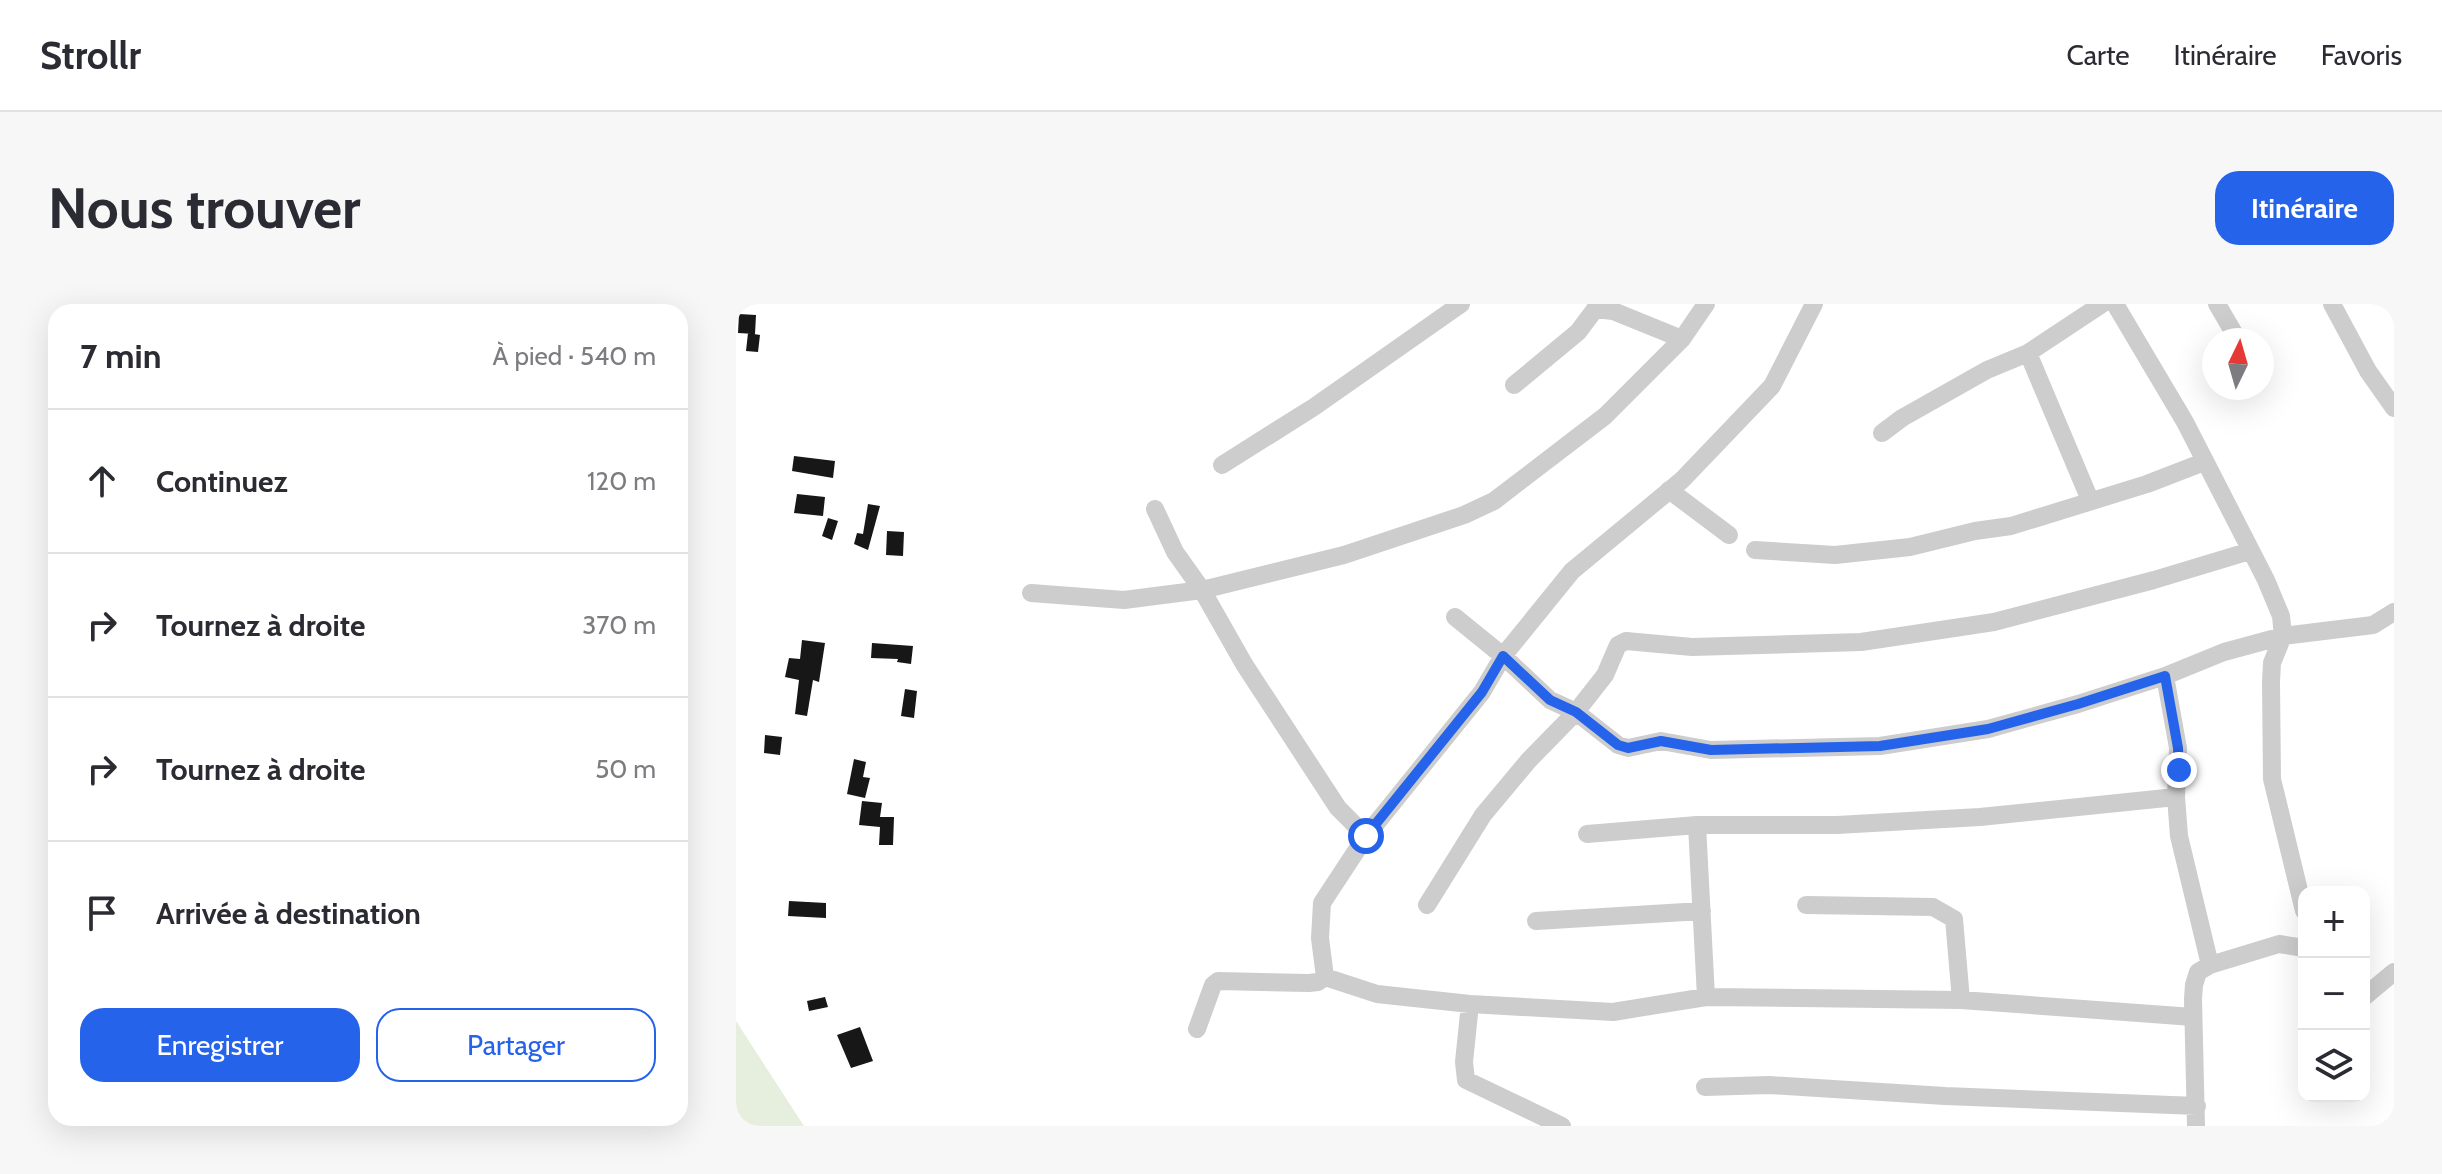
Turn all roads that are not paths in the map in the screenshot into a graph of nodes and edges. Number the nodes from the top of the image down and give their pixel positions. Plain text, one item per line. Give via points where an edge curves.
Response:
1 (1461, 304) edge
2 (1706, 304) edge
3 (1814, 304) edge
4 (2102, 304) edge
5 (2115, 304) edge
6 (2217, 304) edge
7 (2332, 304) edge
8 (1597, 307) edge
9 (2231, 328) edge
10 (1682, 339) junction
11 (2028, 353) junction
12 (1514, 385) dead end
13 (2394, 408) edge
14 (1882, 433) dead end
15 (2204, 462) junction
16 (1222, 465) dead end
17 (1669, 490) junction
18 (2090, 500) junction
19 (1155, 509) dead end
20 (1729, 535) dead end
21 (1755, 550) dead end
22 (2250, 551) junction
23 (1202, 590) junction
24 (1031, 593) dead end
25 (2394, 612) edge
26 (1455, 617) dead end
27 (2283, 636) junction
28 (1503, 656) junction
29 (2165, 676) junction
30 (1576, 712) junction
31 (2176, 797) junction
32 (1697, 825) junction
33 (1587, 834) dead end
34 (1366, 836) junction
35 (2298, 886) edge
36 (1427, 905) dead end
37 (1806, 905) dead end
38 (1702, 911) junction
39 (1536, 921) dead end
40 (2298, 946) edge
41 (2210, 965) junction
42 (2394, 972) edge
43 (1325, 977) junction
44 (2370, 992) edge
45 (1706, 997) junction
46 (1961, 1000) junction
47 (1470, 1004) junction
48 (2193, 1017) junction
49 (1197, 1029) dead end
50 (1705, 1087) dead end
51 (2197, 1106) junction
52 (1562, 1126) edge
53 (2196, 1126) edge

1 - 16 street
2 - 10 street
3 - 17 street via 1772,386
4 - 11 street
5 - 15 street
6 - 9 street
7 - 13 street
8 - 10 street
8 - 12 street via 1578,332
10 - 23 street via 1605,416 1494,501 1344,555
11 - 14 street via 1987,370
11 - 18 street
15 - 18 street
15 - 22 street
17 - 20 street
17 - 28 street via 1577,566
18 - 21 street via 2011,526 1910,547 1835,555
19 - 23 street via 1175,552
22 - 27 street via 2278,607
22 - 30 street via 1994,622 1861,642 1692,647 1626,641 1618,645 1605,675
23 - 24 street via 1124,600
23 - 34 street via 1338,808
25 - 27 street via 2373,625
26 - 28 street
27 - 29 street
27 - 35 street via 2272,663 2272,779
28 - 30 street via 1550,700
28 - 34 street via 1482,692
29 - 30 street via 1988,729 1880,746 1711,750 1661,741 1628,748
29 - 31 street via 2178,748
30 - 36 street via 1483,815
31 - 32 street via 1980,817
31 - 41 street via 2179,836
32 - 33 street
32 - 38 street
34 - 43 street via 1322,903
37 - 46 street via 1933,907 1947,913 1954,919
38 - 39 street
38 - 45 street
40 - 41 street via 2279,944
41 - 48 street via 2198,972
42 - 44 street
43 - 47 street via 1377,994
43 - 49 street via 1309,983 1218,981
45 - 46 street
45 - 47 street via 1613,1012
46 - 48 street
47 - 52 street via 1466,1080
48 - 51 street
50 - 51 street via 1769,1085
51 - 53 street

